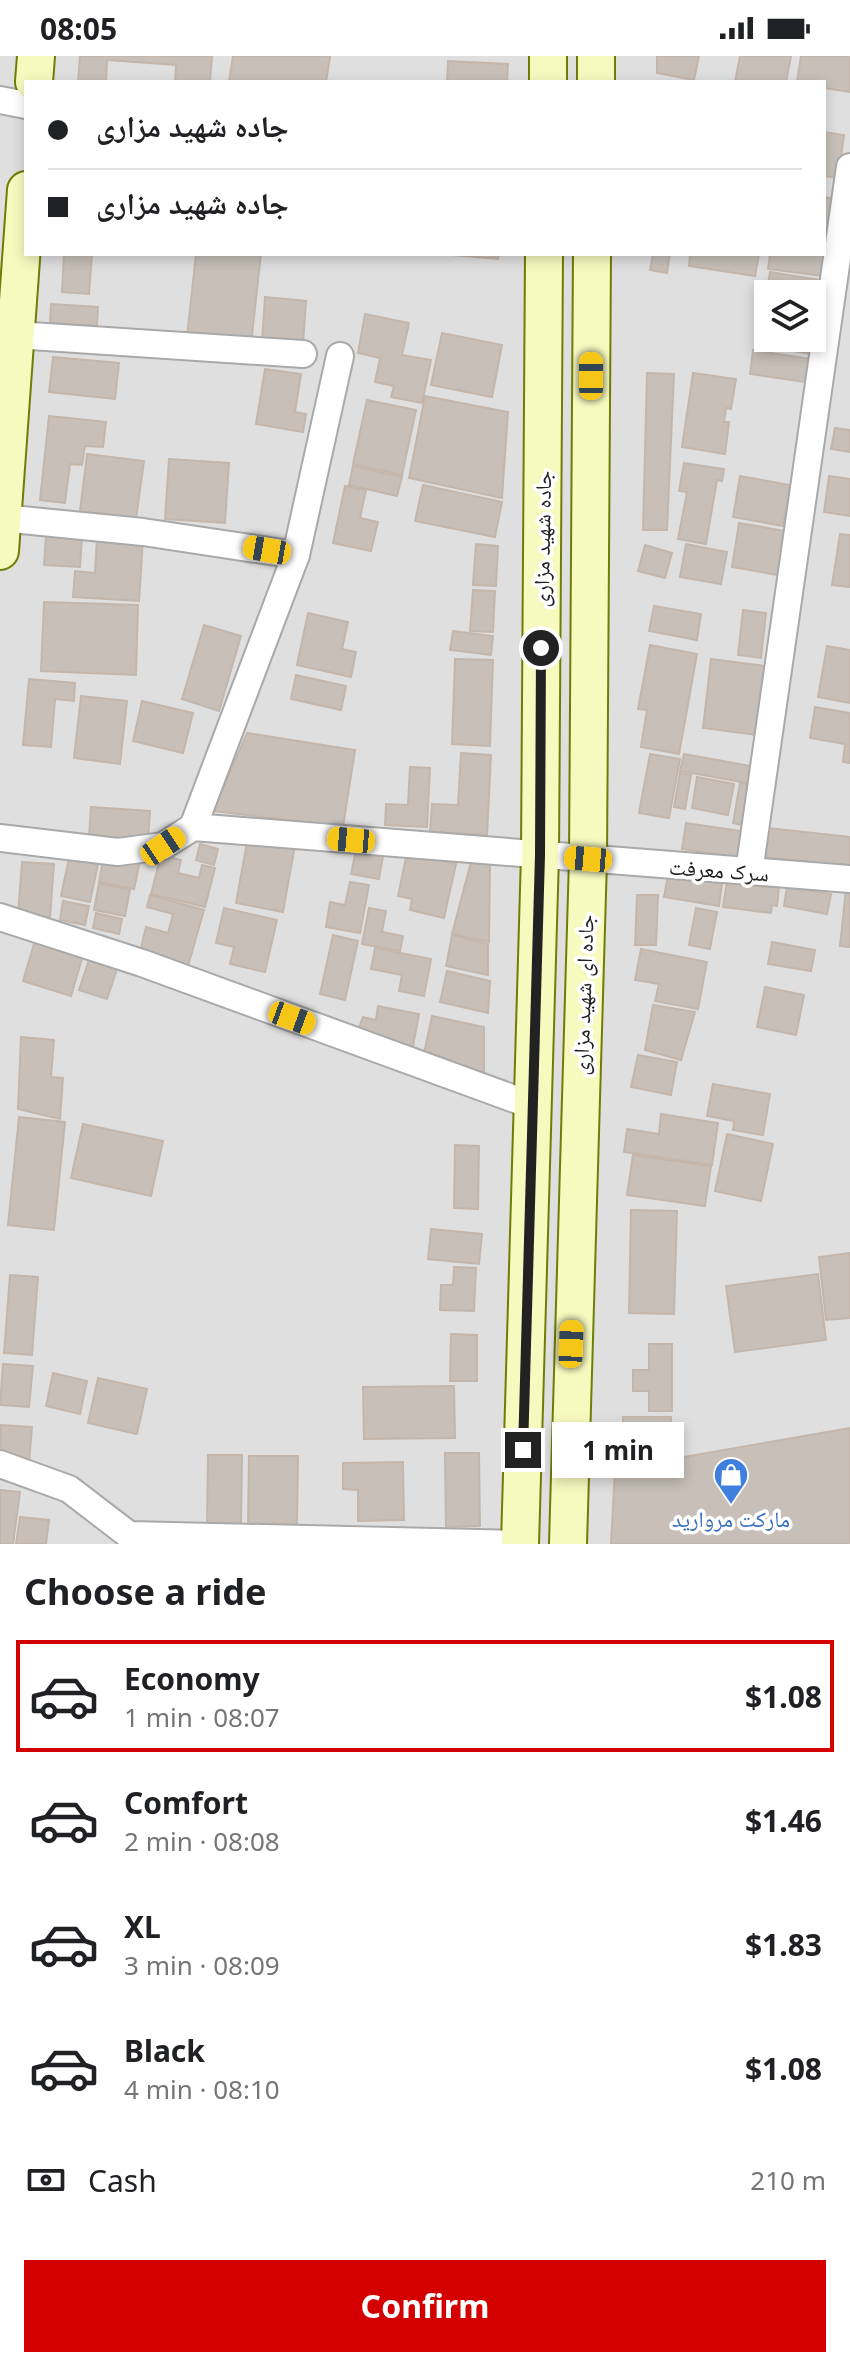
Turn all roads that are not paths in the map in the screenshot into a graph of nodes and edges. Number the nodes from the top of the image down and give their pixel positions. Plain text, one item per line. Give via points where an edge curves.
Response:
1 (36, 56) edge
2 (548, 56) edge
3 (596, 56) edge
4 (34, 80) edge
5 (548, 80) edge
6 (596, 80) edge
7 (0, 100) edge
8 (24, 105) edge
9 (850, 167) edge
10 (24, 219) edge
11 (544, 256) edge
12 (592, 256) edge
13 (16, 335) junction
14 (303, 354) dead end
15 (340, 356) dead end
16 (1, 535) edge
17 (296, 555) junction
18 (193, 827) junction
19 (0, 838) edge
20 (540, 855) junction
21 (588, 859) junction
22 (749, 872) junction
23 (850, 879) edge
24 (0, 917) edge
25 (531, 1105) junction
26 (0, 1464) edge
27 (129, 1540) edge
28 (520, 1544) edge
29 (568, 1544) edge

1 - 4 main road
2 - 5 main road
3 - 6 main road
7 - 8 street
9 - 22 street
10 - 13 main road
11 - 20 main road, جاده شهید مزاری
12 - 21 main road, جاده ای شهید مزاری
13 - 14 street
13 - 16 main road
15 - 17 street
16 - 17 street via 156,533
17 - 18 street
18 - 19 street via 163,846 118,852
18 - 20 street, سرک معرفت
20 - 21 street, سرک معرفت
20 - 25 main road, جاده شهید مزاری
21 - 22 street, سرک معرفت
21 - 29 main road, جاده ای شهید مزاری
22 - 23 street, سرک معرفت
24 - 25 street via 142,963
25 - 28 main road, جاده شهید مزاری
26 - 27 street via 69,1489
27 - 28 street

